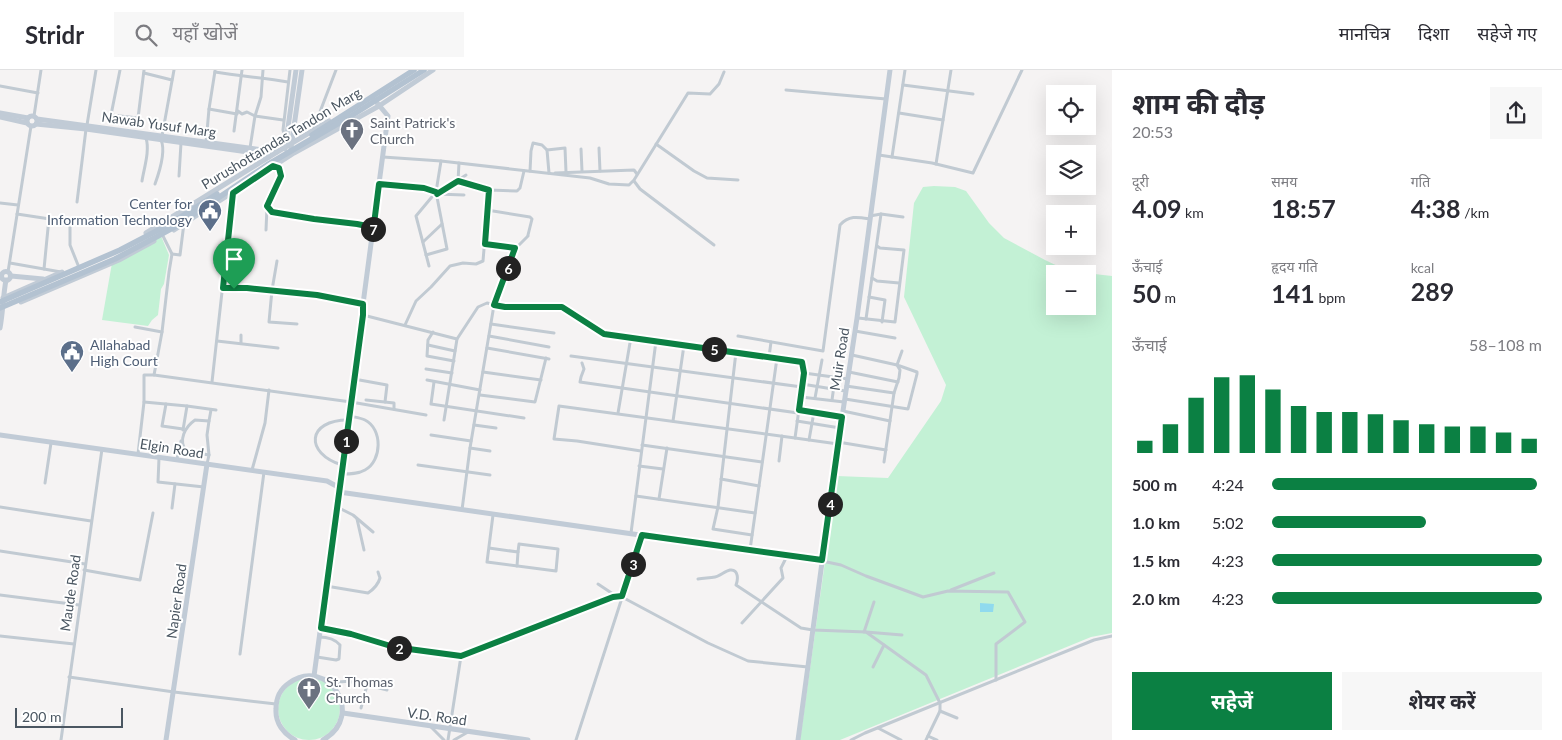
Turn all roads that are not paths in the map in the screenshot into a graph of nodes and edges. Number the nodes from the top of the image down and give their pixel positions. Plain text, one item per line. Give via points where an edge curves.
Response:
1 (41, 70) edge
2 (96, 70) edge
3 (120, 70) edge
4 (174, 70) edge
5 (242, 70) edge
6 (263, 70) edge
7 (290, 70) edge
8 (296, 70) edge
9 (302, 70) edge
10 (336, 70) edge
11 (410, 70) edge
12 (414, 70) edge
13 (424, 70) edge
14 (433, 70) edge
15 (890, 70) edge
16 (905, 70) edge
17 (951, 70) edge
18 (1022, 70) edge
19 (146, 71) edge
20 (215, 71) edge
21 (724, 72) dead end
22 (241, 77) junction
23 (262, 78) junction
24 (172, 80) junction
25 (288, 82) junction
26 (903, 85) junction
27 (0, 86) edge
28 (786, 90) dead end
29 (948, 91) junction
30 (38, 93) junction
31 (973, 94) dead end
32 (372, 96) junction
33 (886, 99) junction
34 (379, 106) junction
35 (209, 109) junction
36 (0, 113) edge
37 (237, 114) junction
38 (899, 114) junction
39 (255, 116) junction
40 (0, 117) edge
41 (283, 120) junction
42 (943, 120) junction
43 (32, 121) junction
44 (87, 127) junction
45 (234, 131) dead end
46 (312, 131) junction
47 (146, 138) junction
48 (161, 138) junction
49 (286, 140) junction
50 (181, 143) junction
51 (206, 143) junction
52 (292, 143) junction
53 (656, 144) junction
54 (285, 147) junction
55 (599, 148) dead end
56 (250, 149) junction
57 (581, 149) dead end
58 (547, 150) junction
59 (277, 152) junction
60 (290, 155) junction
61 (878, 155) junction
62 (269, 157) junction
63 (382, 157) junction
64 (892, 157) junction
65 (285, 158) junction
66 (441, 161) junction
67 (459, 163) junction
68 (936, 164) junction
69 (273, 166) junction
70 (524, 171) junction
71 (530, 171) junction
72 (582, 171) junction
73 (600, 171) junction
74 (566, 172) junction
75 (548, 174) junction
76 (638, 174) junction
77 (466, 175) dead end
78 (179, 176) dead end
79 (232, 180) junction
80 (634, 180) junction
81 (738, 180) dead end
82 (142, 181) dead end
83 (458, 181) junction
84 (155, 184) dead end
85 (379, 184) junction
86 (489, 190) junction
87 (233, 193) junction
88 (437, 193) junction
89 (464, 195) dead end
90 (77, 202) dead end
91 (0, 203) edge
92 (18, 205) junction
93 (267, 206) junction
94 (487, 210) junction
95 (181, 212) junction
96 (17, 214) junction
97 (881, 214) junction
98 (903, 217) dead end
99 (49, 218) junction
100 (870, 218) junction
101 (70, 219) dead end
102 (63, 221) dead end
103 (442, 223) junction
104 (184, 225) junction
105 (158, 227) junction
106 (266, 230) dead end
107 (373, 232) junction
108 (163, 236) junction
109 (422, 242) junction
110 (485, 244) junction
111 (714, 245) dead end
112 (877, 246) junction
113 (515, 248) junction
114 (172, 254) junction
115 (426, 255) junction
116 (277, 261) dead end
117 (10, 263) junction
118 (78, 266) junction
119 (429, 266) dead end
120 (44, 269) junction
121 (62, 272) junction
122 (4, 275) edge
123 (872, 278) junction
124 (44, 280) junction
125 (899, 284) junction
126 (223, 288) junction
127 (272, 290) junction
128 (869, 297) junction
129 (1, 300) edge
130 (363, 304) junction
131 (494, 305) junction
132 (1, 309) edge
133 (363, 315) junction
134 (857, 318) junction
135 (866, 319) junction
136 (882, 322) junction
137 (297, 324) dead end
138 (490, 324) junction
139 (405, 325) junction
140 (135, 327) dead end
141 (0, 328) edge
142 (855, 331) junction
143 (162, 332) junction
144 (433, 332) junction
145 (554, 333) dead end
146 (241, 334) dead end
147 (489, 336) junction
148 (738, 336) dead end
149 (631, 337) junction
150 (895, 338) dead end
151 (457, 339) junction
152 (217, 341) junction
153 (656, 341) junction
154 (771, 342) junction
155 (240, 343) junction
156 (428, 345) junction
157 (684, 345) junction
158 (549, 347) dead end
159 (278, 348) dead end
160 (487, 348) junction
161 (455, 351) junction
162 (902, 351) dead end
163 (736, 352) junction
164 (852, 355) junction
165 (571, 356) dead end
166 (769, 357) junction
167 (777, 358) junction
168 (822, 360) dead end
169 (454, 361) junction
170 (582, 363) dead end
171 (628, 363) junction
172 (837, 364) dead end
173 (897, 365) junction
174 (652, 367) junction
175 (426, 369) dead end
176 (680, 370) junction
177 (483, 372) junction
178 (849, 372) junction
179 (452, 373) junction
180 (804, 373) junction
181 (154, 374) junction
182 (819, 375) junction
183 (835, 377) junction
184 (733, 378) junction
185 (354, 379) junction
186 (848, 379) junction
187 (427, 380) dead end
188 (541, 380) junction
189 (212, 382) junction
190 (434, 382) junction
191 (898, 382) junction
192 (774, 383) junction
193 (450, 385) junction
194 (802, 386) junction
195 (817, 386) junction
196 (623, 387) junction
197 (846, 388) junction
198 (834, 389) junction
199 (268, 390) junction
200 (480, 390) junction
201 (650, 392) junction
202 (894, 393) junction
203 (480, 395) junction
204 (677, 395) junction
205 (800, 397) junction
206 (815, 398) junction
207 (366, 400) dead end
208 (832, 400) junction
209 (844, 400) junction
210 (144, 402) junction
211 (351, 402) junction
212 (385, 402) junction
213 (730, 403) junction
214 (166, 404) junction
215 (187, 406) junction
216 (446, 407) junction
217 (892, 407) junction
218 (394, 409) junction
219 (770, 409) junction
220 (477, 411) junction
221 (798, 411) junction
222 (814, 412) junction
223 (618, 413) junction
224 (842, 414) junction
225 (426, 415) dead end
226 (349, 418) junction
227 (524, 418) dead end
228 (646, 418) junction
229 (444, 420) dead end
230 (209, 421) junction
231 (673, 421) junction
232 (890, 421) junction
233 (797, 422) junction
234 (812, 424) junction
235 (474, 425) junction
236 (496, 428) dead end
237 (727, 428) junction
238 (840, 428) junction
239 (183, 429) junction
240 (766, 434) junction
241 (0, 435) edge
242 (431, 435) dead end
243 (782, 436) junction
244 (795, 438) junction
245 (809, 440) junction
246 (471, 442) junction
247 (51, 443) junction
248 (838, 443) junction
249 (642, 445) junction
250 (470, 448) junction
251 (667, 448) junction
252 (102, 449) junction
253 (886, 450) junction
254 (490, 451) dead end
255 (641, 451) junction
256 (138, 454) junction
257 (209, 455) junction
258 (723, 456) junction
259 (159, 458) junction
260 (177, 460) junction
261 (779, 461) dead end
262 (762, 462) junction
263 (884, 462) dead end
264 (208, 464) junction
265 (343, 465) junction
266 (418, 465) dead end
267 (639, 466) junction
268 (663, 469) junction
269 (252, 471) junction
270 (264, 472) junction
271 (467, 472) junction
272 (342, 474) junction
273 (490, 475) dead end
274 (721, 480) junction
275 (45, 483) dead end
276 (175, 484) junction
277 (759, 486) junction
278 (204, 487) junction
279 (339, 490) junction
280 (636, 496) junction
281 (659, 499) junction
282 (0, 507) edge
283 (337, 507) junction
284 (718, 507) junction
285 (172, 508) dead end
286 (462, 510) junction
287 (152, 513) dead end
288 (755, 513) junction
289 (493, 514) junction
290 (356, 518) junction
291 (91, 521) junction
292 (373, 532) dead end
293 (631, 533) junction
294 (642, 535) junction
295 (752, 535) junction
296 (488, 548) junction
297 (364, 550) dead end
298 (750, 550) junction
299 (0, 551) edge
300 (518, 552) junction
301 (788, 556) junction
302 (822, 560) junction
303 (85, 564) junction
304 (517, 566) junction
305 (84, 570) junction
306 (378, 572) dead end
307 (994, 574) dead end
308 (698, 578) dead end
309 (598, 584) dead end
310 (326, 586) junction
311 (948, 591) junction
312 (0, 596) edge
313 (622, 596) junction
314 (617, 597) junction
315 (762, 602) junction
316 (874, 602) dead end
317 (79, 606) junction
318 (742, 623) dead end
319 (321, 628) junction
320 (812, 630) junction
321 (865, 632) junction
322 (902, 635) dead end
323 (0, 636) edge
324 (1112, 636) edge
325 (319, 637) junction
326 (74, 644) junction
327 (884, 645) junction
328 (240, 654) dead end
329 (461, 656) junction
330 (317, 657) junction
331 (808, 667) junction
332 (874, 667) dead end
333 (314, 676) junction
334 (69, 677) junction
335 (996, 680) junction
336 (332, 685) junction
337 (367, 685) junction
338 (386, 690) dead end
339 (174, 692) junction
340 (940, 703) junction
341 (276, 704) junction
342 (361, 708) dead end
343 (940, 710) junction
344 (343, 714) junction
345 (957, 718) dead end
346 (430, 726) junction
347 (878, 728) junction
348 (450, 729) junction
349 (469, 732) junction
350 (927, 738) edge
351 (60, 740) edge
352 (166, 740) edge
353 (295, 740) edge
354 (323, 740) edge
355 (444, 740) edge
356 (448, 740) edge
357 (454, 740) edge
358 (527, 740) edge
359 (576, 740) edge
360 (798, 740) edge
361 (851, 740) edge
362 (901, 740) edge
363 (937, 740) edge

1 - 30 street
2 - 44 street
3 - 19 street via 111,115 138,118
4 - 24 street
5 - 22 street
6 - 23 street
7 - 25 street
8 - 49 main road
9 - 52 main road
10 - 46 street
11 - 32 main road, Purushottamdas Tandon Marg
12 - 129 main road via 168,225 90,264
13 - 132 main road via 171,229 115,259
14 - 34 main road, Purushottamdas Tandon Marg
15 - 33 main road, Muir Road
16 - 26 street
17 - 29 street
18 - 68 street via 973,173
19 - 24 street
20 - 22 street
20 - 35 street
21 - 53 street via 710,94 688,93
22 - 23 street
22 - 37 street
23 - 25 street
23 - 39 street
24 - 48 street
25 - 41 street
26 - 29 street
26 - 38 street
27 - 30 street
28 - 33 street
29 - 31 street
29 - 42 street
30 - 43 street
32 - 34 main road
32 - 46 main road, Purushottamdas Tandon Marg
33 - 61 main road, Muir Road
34 - 60 main road, Purushottamdas Tandon Marg
34 - 63 main road via 388,116
35 - 37 street
35 - 51 street
36 - 43 main road, Nawab Yusuf Marg
37 - 39 street via 238,111
37 - 45 street
38 - 42 street
38 - 64 street
39 - 41 street
39 - 56 street
40 - 43 main road, Nawab Yusuf Marg
41 - 49 street
42 - 68 street
43 - 44 main road, Nawab Yusuf Marg
43 - 92 street
44 - 47 main road, Nawab Yusuf Marg
44 - 48 main road, Nawab Yusuf Marg
44 - 90 street
46 - 52 main road, Purushottamdas Tandon Marg
47 - 48 main road, Nawab Yusuf Marg
47 - 82 street
48 - 50 main road, Nawab Yusuf Marg
48 - 51 main road, Nawab Yusuf Marg
48 - 84 street via 161,163
49 - 54 main road
50 - 62 main road, Nawab Yusuf Marg
50 - 78 street
51 - 56 main road, Nawab Yusuf Marg
52 - 54 main road, Purushottamdas Tandon Marg
52 - 60 main road
53 - 76 street
53 - 81 street via 707,178
54 - 59 main road, Purushottamdas Tandon Marg
54 - 65 main road
55 - 73 street
56 - 59 main road, Nawab Yusuf Marg
57 - 72 street
58 - 71 street via 533,143
58 - 74 street via 565,148
58 - 75 street
59 - 62 main road, Purushottamdas Tandon Marg
60 - 65 main road, Purushottamdas Tandon Marg
61 - 64 street
61 - 100 main road, Muir Road
62 - 69 street
62 - 79 main road, Purushottamdas Tandon Marg
63 - 66 street
63 - 85 main road
64 - 68 street
65 - 69 main road, Purushottamdas Tandon Marg
66 - 67 street
66 - 88 street
67 - 70 street
67 - 83 street
69 - 87 main road, Purushottamdas Tandon Marg
69 - 93 street via 279,168 281,176
70 - 71 street
70 - 86 street via 517,191
71 - 75 street
72 - 73 street
72 - 74 street
73 - 76 street via 634,170
74 - 75 street
75 - 80 street via 590,178 609,184 629,185
76 - 80 street
77 - 83 street
79 - 87 street
79 - 95 main road, Purushottamdas Tandon Marg
80 - 111 street via 640,189
83 - 86 street
83 - 88 street
85 - 88 street via 424,188
85 - 107 main road
86 - 94 street
87 - 104 main road, Purushottamdas Tandon Marg
87 - 126 street
88 - 89 street
88 - 103 street
88 - 109 street via 416,216
91 - 92 street
92 - 96 street
93 - 106 street
93 - 107 street via 272,212 357,224 367,226
94 - 110 street
94 - 113 street via 532,219 528,236
95 - 104 street
95 - 105 main road, Purushottamdas Tandon Marg
96 - 99 street
96 - 117 street
97 - 98 street
97 - 100 street
97 - 112 street
99 - 102 street
99 - 120 street
100 - 134 main road, Muir Road
100 - 154 street via 847,218 840,225 823,351
101 - 118 street via 70,245
103 - 109 street
103 - 115 street via 446,249
104 - 108 main road, Purushottamdas Tandon Marg
104 - 114 street via 180,255
105 - 108 street
105 - 118 main road, Purushottamdas Tandon Marg
107 - 130 main road
108 - 114 street
108 - 132 main road, Purushottamdas Tandon Marg via 119,260
109 - 115 street
110 - 113 street
110 - 139 street via 483,261 450,266 416,301
112 - 123 street
112 - 125 street via 904,250
113 - 131 street
114 - 143 street
115 - 119 street
116 - 127 street
117 - 120 street
117 - 122 street
118 - 121 main road, Purushottamdas Tandon Marg
120 - 121 street
121 - 124 main road, Purushottamdas Tandon Marg
122 - 124 main road
122 - 129 main road
123 - 125 street
123 - 128 street
124 - 129 main road, Purushottamdas Tandon Marg
125 - 136 street via 895,322
126 - 127 street
126 - 152 street
127 - 130 street
127 - 137 street via 269,322
128 - 135 street
128 - 136 street via 885,300
129 - 132 main road
130 - 133 main road
131 - 138 street
131 - 149 street via 562,307 604,334
131 - 151 street via 488,303 478,307
132 - 141 main road
133 - 139 street
133 - 185 main road
134 - 135 street
134 - 142 main road, Muir Road
135 - 136 street
138 - 145 street
138 - 147 street
139 - 144 street
140 - 143 street
142 - 150 street
142 - 164 main road, Muir Road
143 - 181 street
144 - 151 street
144 - 156 street
146 - 155 street
147 - 158 street
147 - 160 street
148 - 154 street
149 - 153 street
149 - 171 street
151 - 161 street
152 - 155 street
152 - 189 street
153 - 157 street
153 - 174 street
154 - 166 street
155 - 159 street
156 - 161 street
156 - 169 street via 427,356
157 - 163 street
157 - 176 street
160 - 177 street
160 - 188 street via 548,358
161 - 169 street
162 - 173 street
163 - 166 street
163 - 184 street
164 - 173 street
164 - 178 main road, Muir Road
165 - 171 street
166 - 167 street
167 - 180 street via 802,362
167 - 192 street
168 - 182 street
169 - 179 street
170 - 196 street via 584,369 580,382
171 - 174 street
171 - 196 street
172 - 183 street
173 - 191 street via 900,370
173 - 217 street via 918,374 909,408
174 - 176 street
174 - 201 street
175 - 179 street
176 - 184 street
176 - 204 street
177 - 188 street
177 - 200 street
178 - 186 main road, Muir Road
178 - 191 street
179 - 193 street
180 - 182 street
180 - 194 street
181 - 189 street
181 - 210 street via 144,375
182 - 183 street
182 - 195 street
183 - 186 street
183 - 198 street
184 - 192 street
184 - 213 street
185 - 211 main road
185 - 212 street via 387,385
186 - 197 main road, Muir Road
187 - 190 street
188 - 203 street via 535,402
189 - 199 street
190 - 193 street
190 - 216 street via 431,404
191 - 202 street
192 - 194 street
192 - 219 street
193 - 200 street
193 - 216 street
194 - 195 street
194 - 205 street
195 - 198 street
195 - 206 street
196 - 201 street
196 - 223 street
197 - 198 street
197 - 202 street
197 - 209 main road, Muir Road
198 - 208 street
199 - 211 street
199 - 269 street via 265,423
200 - 203 street
201 - 204 street
201 - 228 street
202 - 217 street
203 - 220 street
204 - 213 street
204 - 231 street
205 - 206 street
205 - 221 street
206 - 208 street
207 - 212 street
208 - 209 street
209 - 217 street
209 - 224 main road, Muir Road
210 - 214 street
210 - 256 street
211 - 218 street
211 - 226 main road
212 - 218 street via 394,403
213 - 219 street
213 - 237 street
214 - 215 street
214 - 239 street via 162,426
215 - 230 street via 214,410
215 - 239 street
216 - 220 street
216 - 229 street
217 - 232 street
218 - 225 street
219 - 221 street
219 - 240 street
220 - 227 street
220 - 235 street
221 - 222 street
221 - 233 street
222 - 224 street
222 - 234 street
223 - 228 street
223 - 255 street via 559,406 554,439
224 - 232 street
224 - 238 main road, Muir Road
226 - 265 main road
226 - 265 street via 324,424 316,434 321,455
226 - 272 street via 365,420 373,428 377,434 377,450 374,462 366,470
228 - 231 street
228 - 249 street
230 - 257 street
230 - 257 street via 190,423 185,428 182,443 186,451
231 - 237 street
232 - 253 street
233 - 234 street
233 - 244 street
234 - 238 street
234 - 245 street
235 - 236 street
235 - 246 street
237 - 240 street
237 - 258 street
238 - 248 main road, Muir Road
239 - 260 street
240 - 243 street
240 - 262 street
241 - 247 main road, Elgin Road
242 - 246 street
243 - 244 street
243 - 261 street
244 - 245 street
245 - 248 street
246 - 250 street
247 - 252 main road, Elgin Road
247 - 275 street
248 - 253 street
248 - 302 main road, Muir Road
249 - 251 street
249 - 255 street
250 - 254 street
250 - 271 street
251 - 258 street
251 - 268 street
252 - 256 main road, Elgin Road
252 - 291 street, Maude Road
253 - 263 street
255 - 267 street
256 - 259 main road, Elgin Road
257 - 264 street
258 - 262 street
258 - 274 street
259 - 260 main road, Elgin Road
259 - 276 street via 158,482
260 - 264 main road, Elgin Road
262 - 277 street
264 - 269 main road, Elgin Road
264 - 278 main road, Napier Road
265 - 272 main road
266 - 271 street
267 - 268 street
267 - 280 street
268 - 281 street
269 - 270 main road, Elgin Road
270 - 279 main road, Elgin Road via 327,481
270 - 328 street
271 - 273 street
271 - 286 street
272 - 279 main road
274 - 277 street
274 - 284 street
276 - 278 street
276 - 285 street
277 - 288 street
278 - 339 main road, Napier Road
279 - 283 main road
279 - 286 main road, Elgin Road
280 - 281 street
280 - 293 street
281 - 284 street
282 - 291 street
283 - 290 street
283 - 310 main road
284 - 288 street
284 - 295 street via 713,529
286 - 289 main road, Elgin Road
287 - 305 street via 140,580
288 - 295 street
289 - 293 main road, Elgin Road
289 - 296 street
290 - 292 street
290 - 297 street
291 - 303 street, Maude Road
293 - 294 main road, Elgin Road
294 - 298 main road, Elgin Road
294 - 313 street
295 - 298 street
296 - 300 street
296 - 304 street via 487,562
298 - 301 main road, Elgin Road
299 - 303 street
300 - 304 street
300 - 304 street via 519,544 558,549 556,571
301 - 302 main road, Elgin Road
301 - 315 street via 781,568 783,578
302 - 311 street via 924,597
302 - 320 main road, Muir Road
303 - 305 street, Maude Road
305 - 317 street, Maude Road
306 - 310 street via 380,578 368,593
307 - 311 street
308 - 315 street via 716,577 733,570 738,578 736,585
309 - 314 street
310 - 319 main road
311 - 335 street via 1008,592 1026,622 996,644
312 - 317 street
313 - 314 street
313 - 331 street via 748,661
313 - 359 street
314 - 329 street
315 - 318 street
315 - 320 street via 801,628
316 - 321 street
317 - 326 street, Maude Road
319 - 325 main road
319 - 329 street via 394,647
320 - 321 street
320 - 331 main road, Muir Road
321 - 322 street
321 - 327 street
323 - 326 street
324 - 335 street via 1094,640
325 - 330 main road
325 - 330 street via 328,637 339,643 340,657 339,660
326 - 334 street, Maude Road
327 - 332 street
327 - 340 street via 926,675
329 - 348 street
330 - 333 main road
331 - 360 main road, Muir Road
333 - 336 main road
333 - 341 main road via 289,682 279,694
334 - 339 street
334 - 351 street, Maude Road
335 - 340 street
336 - 337 street via 351,682
336 - 344 main road via 341,698
337 - 338 street
337 - 342 street
339 - 341 street
339 - 352 main road, Napier Road
340 - 343 street
340 - 347 street
341 - 353 main road via 279,724
343 - 345 street
343 - 350 street
344 - 346 main road, V.D. Road
344 - 354 main road via 336,730
346 - 348 main road, V.D. Road
346 - 355 street
347 - 361 street
347 - 362 street
348 - 349 main road, V.D. Road
348 - 356 street
349 - 357 street
349 - 358 main road, V.D. Road
350 - 363 street

